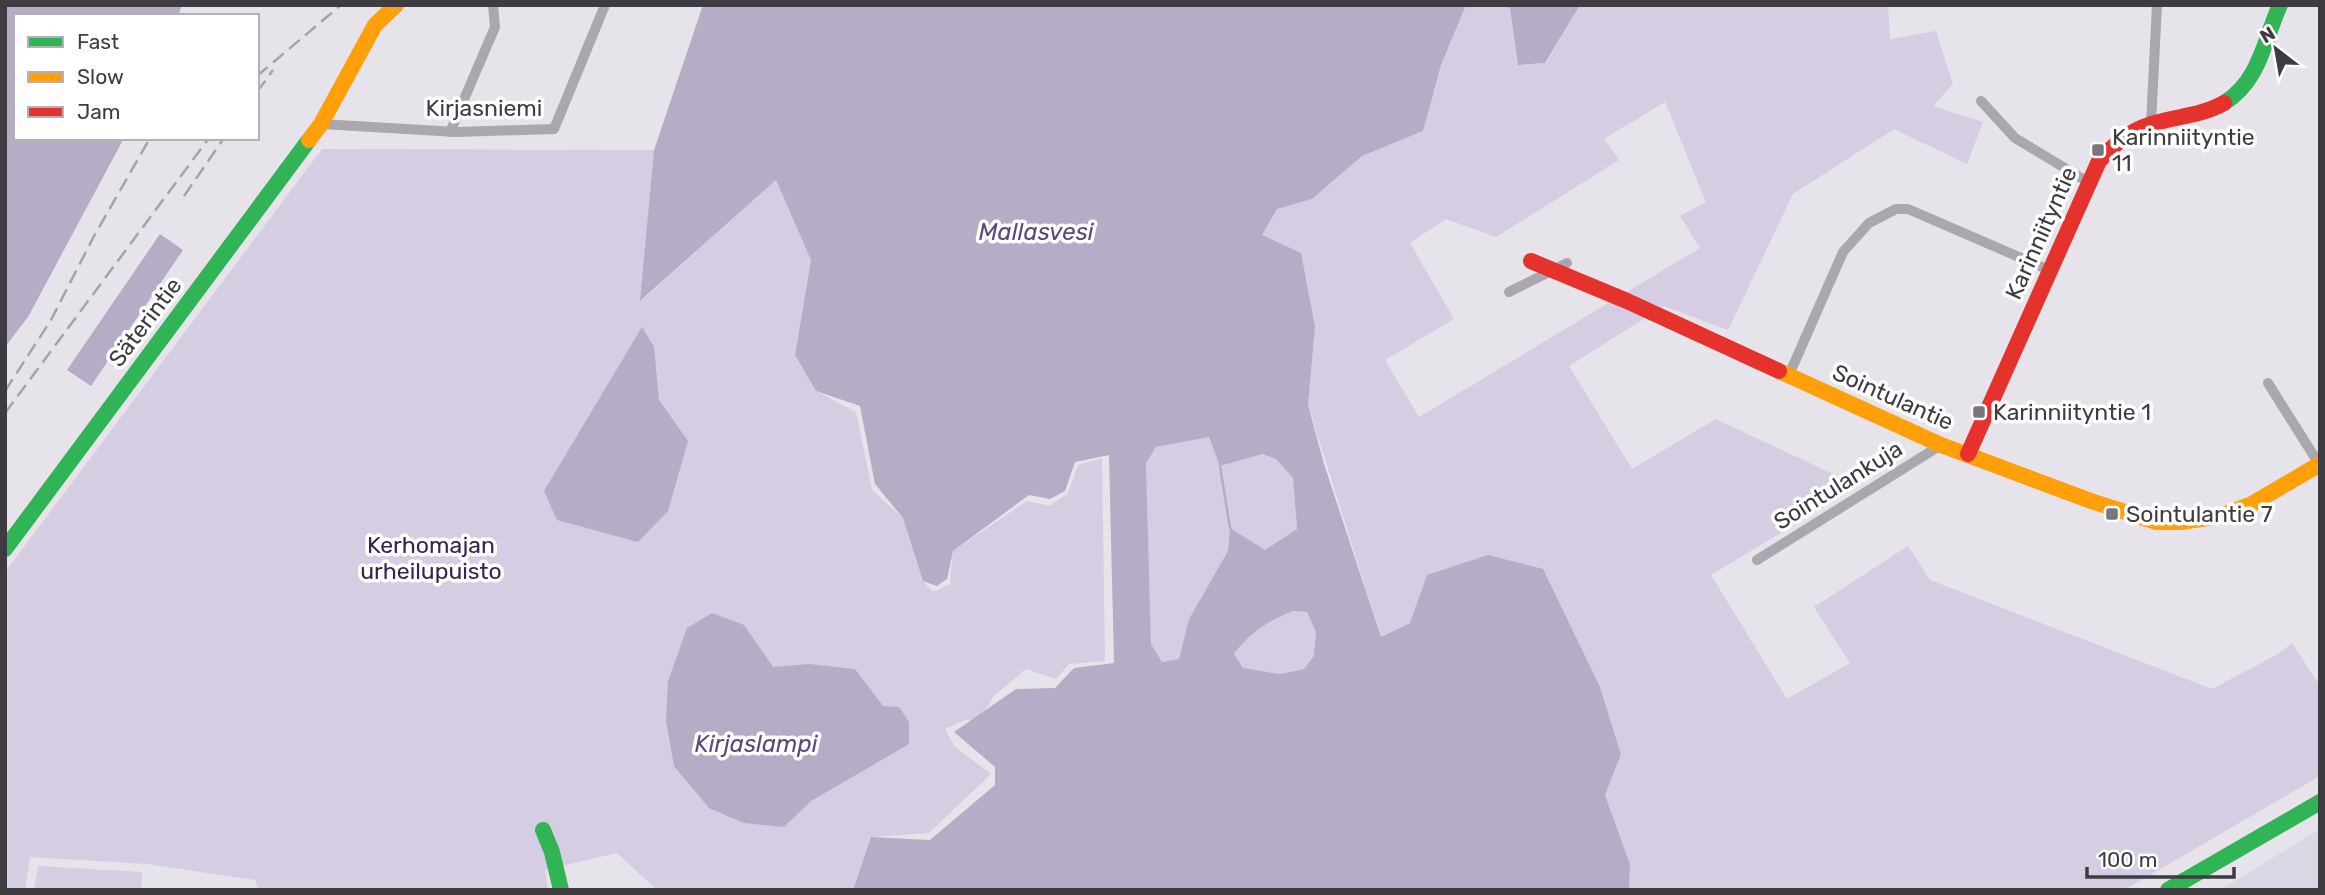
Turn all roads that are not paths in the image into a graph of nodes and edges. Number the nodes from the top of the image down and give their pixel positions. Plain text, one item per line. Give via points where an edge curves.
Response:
1 (396, 5) edge
2 (493, 5) edge
3 (605, 5) edge
4 (2157, 5) edge
5 (2280, 5) edge
6 (1981, 101) dead end
7 (321, 124) junction
8 (2151, 124) junction
9 (450, 132) junction
10 (2088, 182) junction
11 (1531, 261) dead end
12 (1567, 262) dead end
13 (2049, 270) junction
14 (1552, 272) junction
15 (1509, 292) dead end
16 (1790, 375) junction
17 (2268, 383) dead end
18 (1941, 445) junction
19 (1968, 454) junction
20 (2319, 464) edge
21 (5, 549) edge
22 (1757, 560) dead end
23 (2320, 802) edge
24 (542, 830) dead end
25 (561, 890) edge
26 (2168, 890) edge

1 - 7 street, Säterintie via 375,25
2 - 9 street via 495,27
3 - 9 street, Kirjasniemi via 554,129
4 - 8 street
5 - 8 street, Karinniityntie via 2261,59 2233,97 2217,108
6 - 10 street via 2015,138
7 - 9 street, Kirjasniemi
7 - 21 street, Säterintie
8 - 10 street, Karinniityntie via 2113,145
10 - 13 street, Karinniityntie
11 - 14 street, Sointulantie
12 - 14 street
13 - 16 street via 1908,209 1896,209 1869,223 1843,252
13 - 19 street, Karinniityntie
14 - 15 street
14 - 16 street, Sointulantie
16 - 18 street, Sointulantie
17 - 20 street
18 - 19 street, Sointulantie
18 - 22 street, Sointulankuja
19 - 20 street, Sointulantie via 2156,522 2221,516 2252,504
23 - 26 street
24 - 25 street

